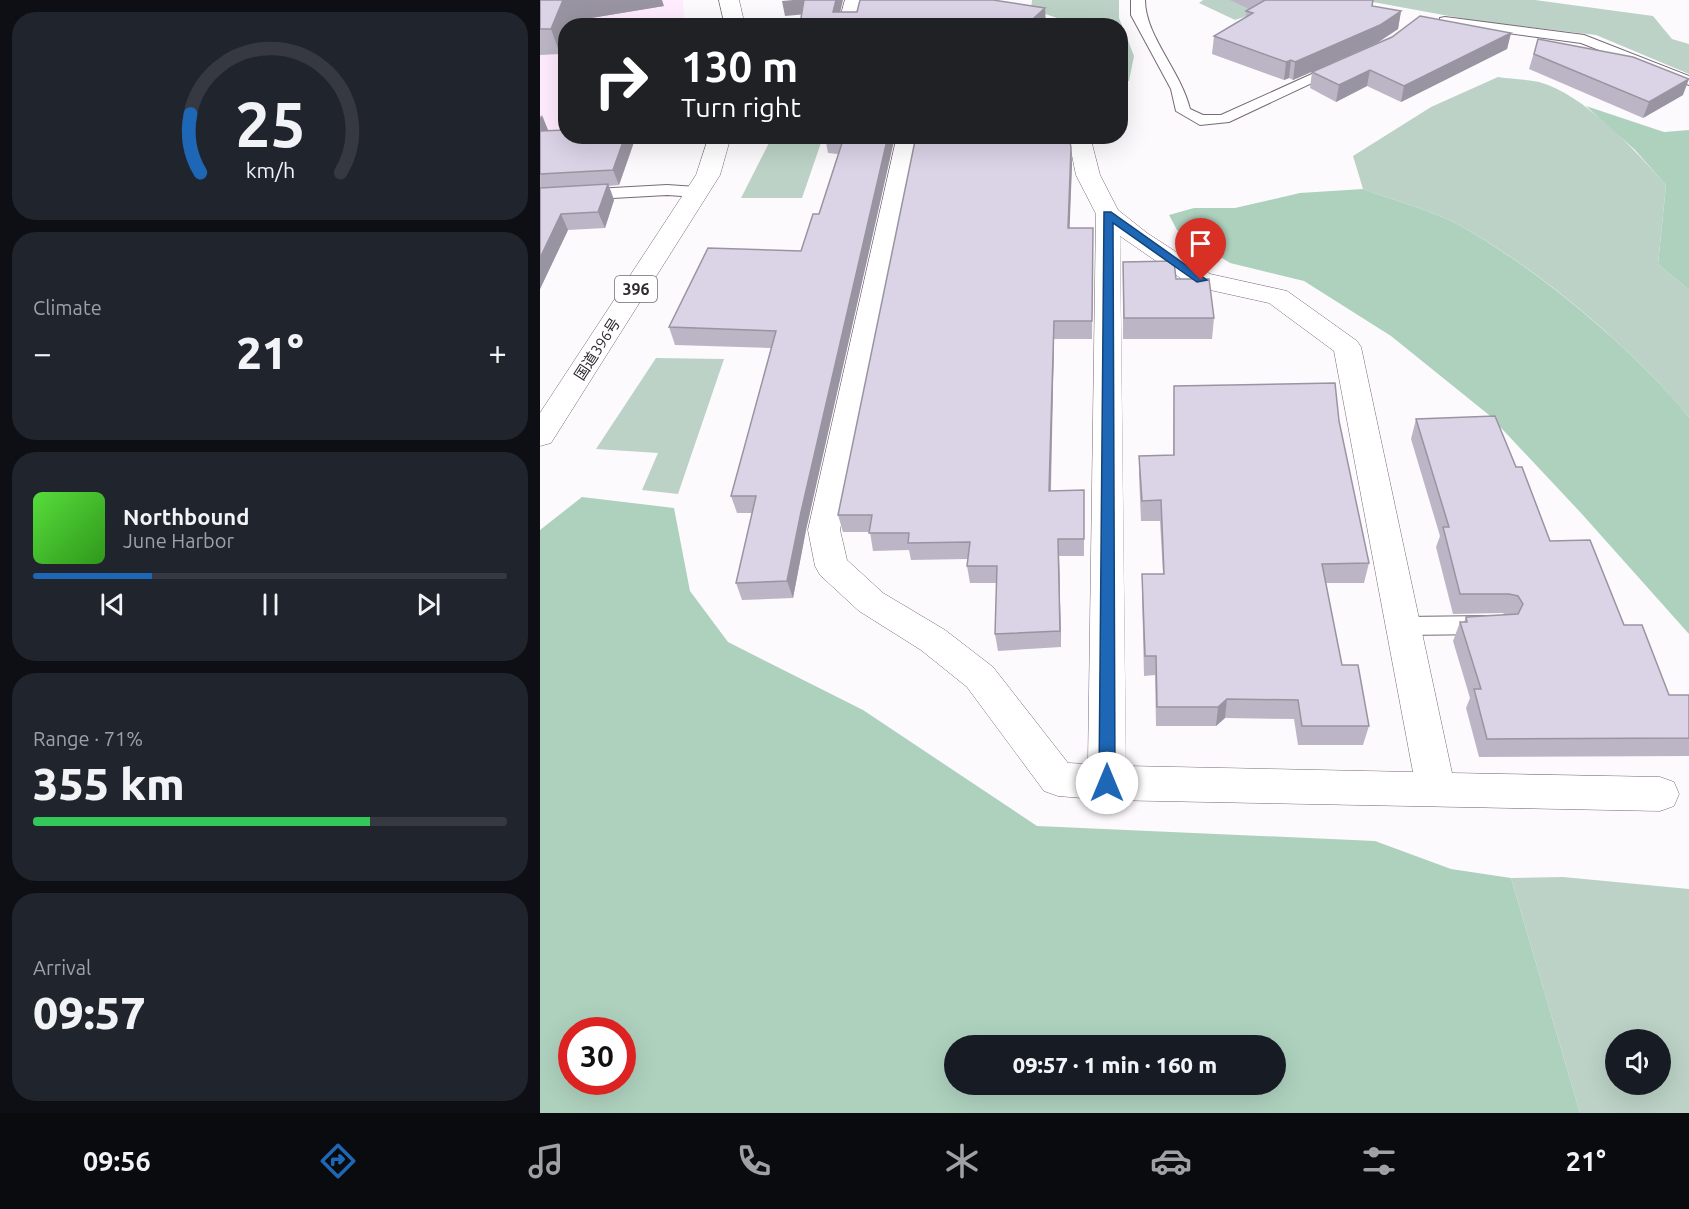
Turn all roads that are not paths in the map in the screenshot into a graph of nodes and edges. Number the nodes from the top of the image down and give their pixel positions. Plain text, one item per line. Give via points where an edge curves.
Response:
1 (729, 0) edge
2 (855, 0) edge
3 (1138, 0) edge
4 (733, 18) edge
5 (850, 18) edge
6 (1434, 20) edge
7 (1351, 62) edge
8 (1689, 81) edge
9 (718, 144) edge
10 (906, 144) edge
11 (1081, 144) edge
12 (697, 192) junction
13 (540, 197) edge
14 (1108, 214) junction
15 (540, 436) edge
16 (1501, 624) edge
17 (1403, 626) junction
18 (1107, 783) junction
19 (1436, 790) junction
20 (1660, 794) dead end

1 - 4 main road
2 - 5 main road
3 - 7 lane via 1138,15 1178,89 1183,111 1200,120 1224,118
6 - 8 lane via 1584,39
9 - 12 main road, 国道396号 / 396 via 708,175
10 - 18 main road via 824,530 832,566 871,602 933,640 980,677 1058,779
11 - 14 main road via 1088,175
12 - 13 lane
12 - 15 main road, 国道396号 / 396
14 - 17 main road via 1201,280 1278,297 1347,347
14 - 18 main road
16 - 17 lane
17 - 19 main road
18 - 19 main road
19 - 20 main road

